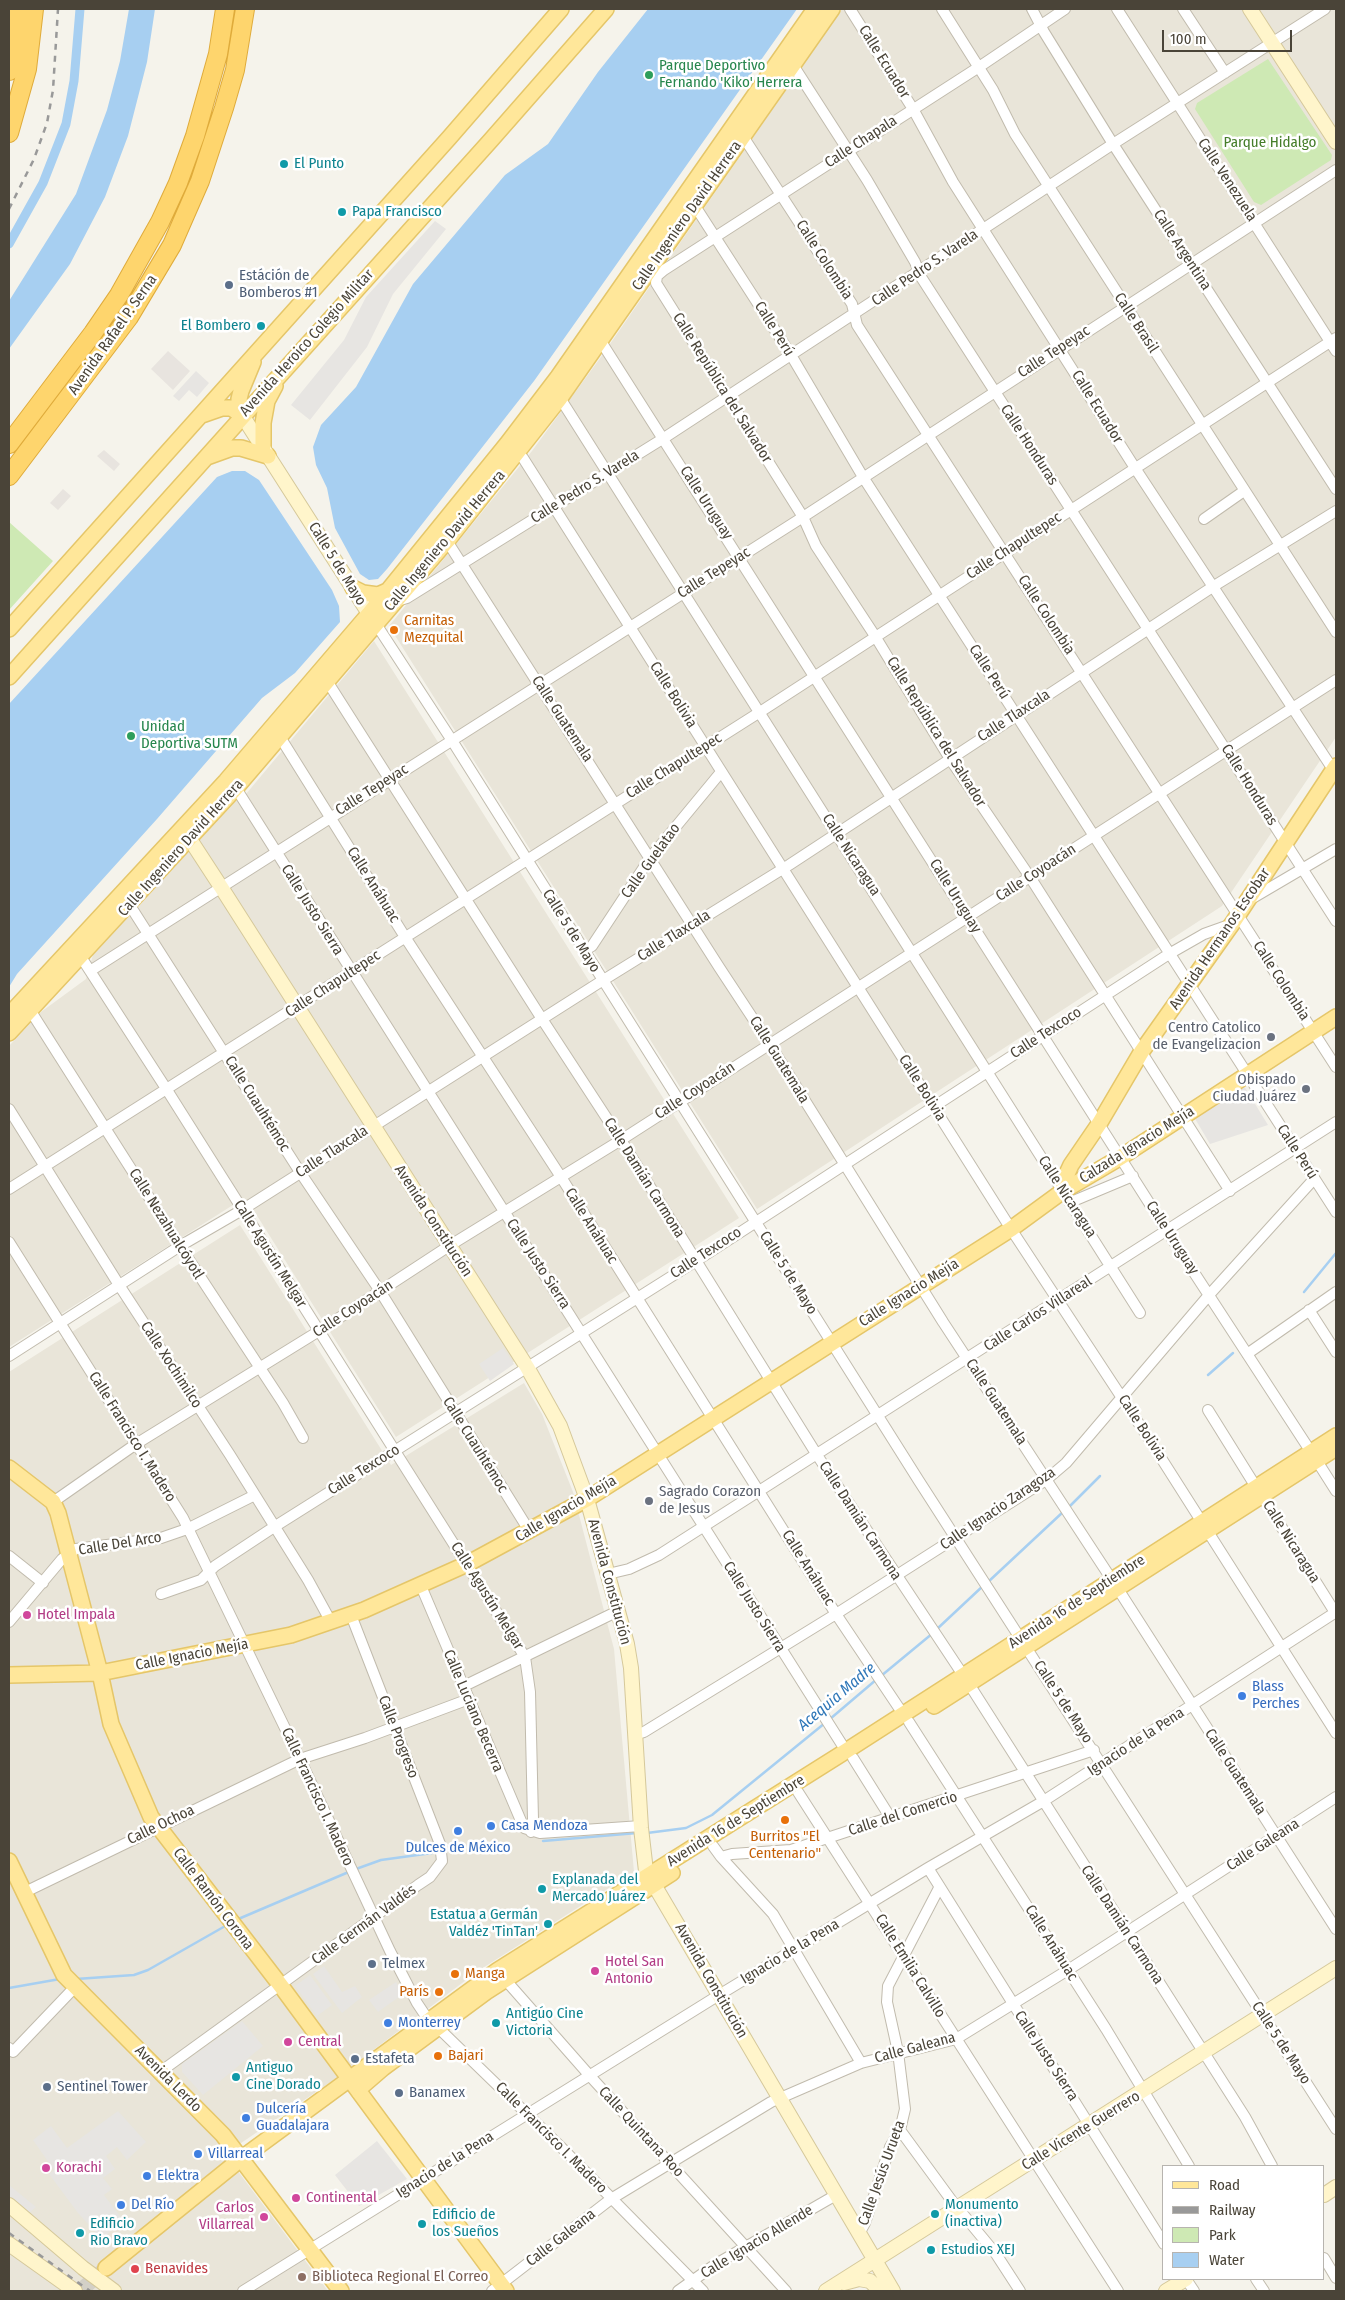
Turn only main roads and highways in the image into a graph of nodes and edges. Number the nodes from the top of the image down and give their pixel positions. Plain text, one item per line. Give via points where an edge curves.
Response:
1 (17, 9) edge
2 (34, 9) edge
3 (225, 9) edge
4 (245, 9) edge
5 (561, 9) edge
6 (606, 9) edge
7 (815, 9) edge
8 (832, 9) edge
9 (9, 71) edge
10 (9, 133) edge
11 (260, 348) junction
12 (280, 375) junction
13 (242, 415) junction
14 (198, 417) junction
15 (9, 444) edge
16 (512, 448) junction
17 (203, 459) junction
18 (9, 476) edge
19 (353, 588) road end
20 (391, 596) junction
21 (372, 619) junction
22 (9, 630) edge
23 (9, 677) edge
24 (1335, 770) edge
25 (231, 785) junction
26 (184, 835) junction
27 (9, 1014) edge
28 (1336, 1017) edge
29 (9, 1033) edge
30 (1067, 1197) junction
31 (1336, 1436) edge
32 (1336, 1448) edge
33 (1314, 1456) junction
34 (9, 1468) edge
35 (100, 1673) junction
36 (9, 1675) edge
37 (849, 1754) junction
38 (9, 1861) edge
39 (651, 1880) junction
40 (433, 2023) junction
41 (349, 2079) junction
42 (359, 2092) junction
43 (242, 2158) junction
44 (106, 2268) tunnel mouth
45 (500, 2289) edge
46 (341, 2291) edge

1 - 9 highway
2 - 10 highway via 27,69
3 - 15 highway, Avenida Rafael P. Serna via 218,54 195,136 160,222 119,295
4 - 18 highway, Avenida Rafael P. Serna via 236,70 200,181 172,245 129,317
5 - 11 main road
6 - 12 main road, Avenida Heroico Colegio Militar
7 - 16 main road, Calle Ingeniero David Herrera
8 - 16 main road, Calle Ingeniero David Herrera via 695,206 653,274 600,340 560,398
11 - 13 main road via 241,391
11 - 14 main road
12 - 13 main road, Avenida Heroico Colegio Militar
12 - 17 main road via 267,401 262,423 265,452 232,448
13 - 14 main road via 231,408 222,408
13 - 17 main road, Avenida Heroico Colegio Militar
14 - 22 main road
16 - 20 main road, Calle Ingeniero David Herrera
16 - 20 main road, Calle Ingeniero David Herrera via 447,541
17 - 23 main road, Avenida Heroico Colegio Militar
19 - 20 main road via 363,594
20 - 21 main road, Calle Ingeniero David Herrera
21 - 25 main road, Calle Ingeniero David Herrera
21 - 25 main road, Calle Ingeniero David Herrera via 328,681 280,737
24 - 30 main road, Avenida Hermanos Escobar via 1142,1051 1071,1165 1065,1178
25 - 26 main road, Calle Ingeniero David Herrera
26 - 27 main road, Calle Ingeniero David Herrera
26 - 29 main road, Calle Ingeniero David Herrera via 129,904
28 - 30 main road, Calzada Ignacio Mejía via 1121,1157
30 - 35 main road, Calle Ignacio Mejía via 1011,1228 587,1499 467,1564 351,1615 291,1635
31 - 33 main road, Avenida 16 de Septiembre
32 - 33 main road, Avenida 16 de Septiembre
33 - 37 main road, Avenida 16 de Septiembre
34 - 35 main road, Calle Ramón Corona via 53,1502 58,1513
35 - 36 main road, Calle Ignacio Mejía
35 - 41 main road, Calle Ramón Corona via 111,1724 148,1811
37 - 39 main road, Avenida 16 de Septiembre
37 - 39 main road, Avenida 16 de Septiembre via 717,1851
38 - 43 main road, Avenida Lerdo via 61,1970 223,2134
39 - 40 main road, Avenida 16 de Septiembre via 501,1974
40 - 41 main road, Avenida 16 de Septiembre
40 - 42 main road, Avenida 16 de Septiembre
41 - 42 main road, Calle Ramón Corona
41 - 43 main road, Avenida 16 de Septiembre
42 - 45 main road, Calle Ramón Corona
43 - 44 main road, Avenida 16 de Septiembre
43 - 46 main road, Avenida Lerdo

